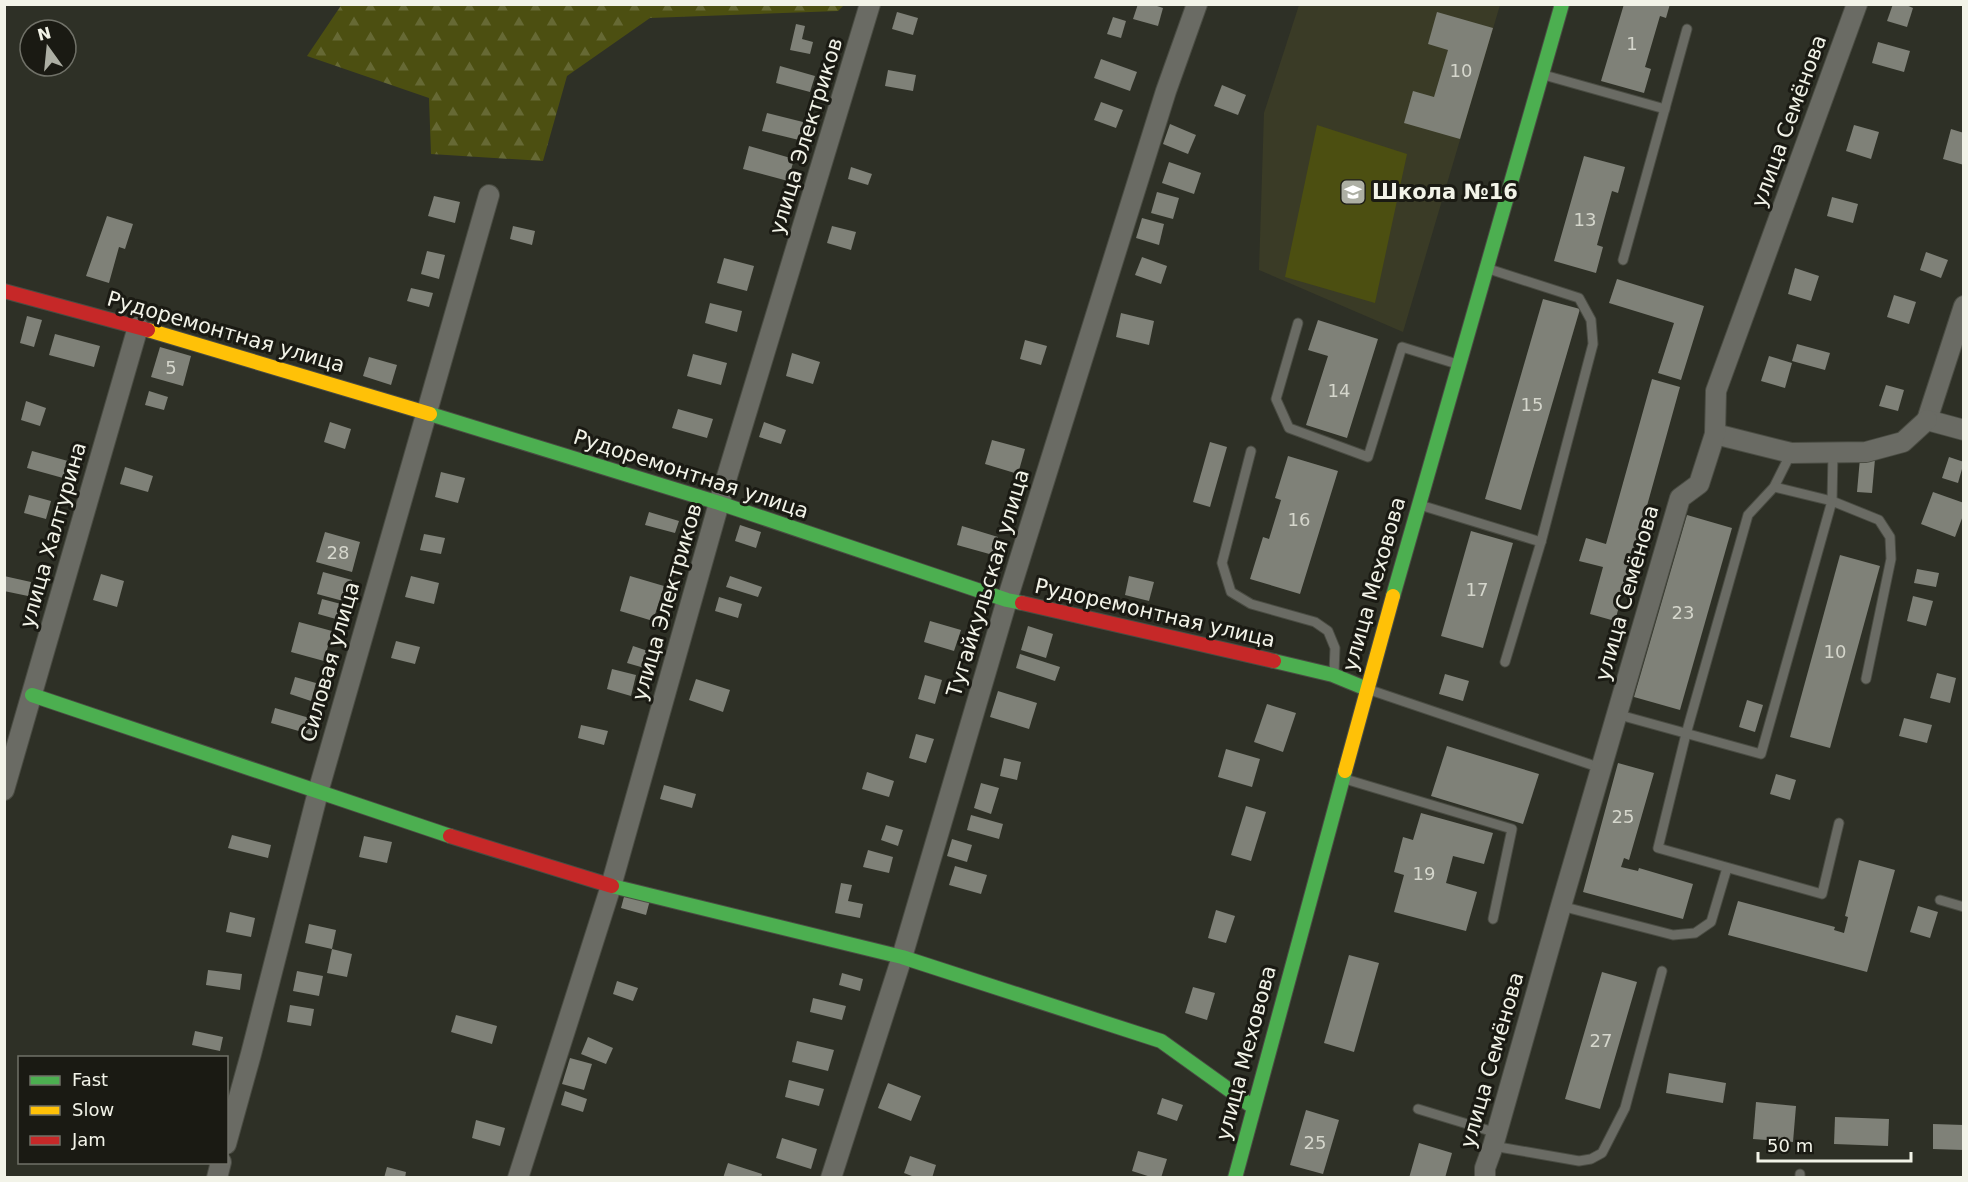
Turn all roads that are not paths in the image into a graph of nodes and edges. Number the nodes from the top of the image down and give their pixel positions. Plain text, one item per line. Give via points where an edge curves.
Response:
1 (870, 4) edge
2 (1197, 4) edge
3 (1562, 4) edge
4 (1857, 4) edge
5 (1687, 29) dead end
6 (1542, 75) junction
7 (1665, 109) junction
8 (489, 195) dead end
9 (1623, 260) dead end
10 (1486, 268) junction
11 (4, 291) edge
12 (1964, 306) edge
13 (1298, 324) dead end
14 (138, 327) junction
15 (1460, 364) junction
16 (427, 413) junction
17 (1927, 420) junction
18 (1964, 430) edge
19 (1715, 434) junction
20 (1251, 452) dead end
21 (1791, 453) junction
22 (1833, 453) junction
23 (1774, 487) junction
24 (1832, 501) junction
25 (719, 504) junction
26 (1418, 504) junction
27 (1541, 542) junction
28 (1007, 600) junction
29 (1505, 662) dead end
30 (1334, 675) junction
31 (1866, 679) dead end
32 (1367, 689) junction
33 (32, 695) junction
34 (1616, 714) junction
35 (1686, 734) junction
36 (1601, 768) junction
37 (1343, 778) junction
38 (4, 790) edge
39 (318, 792) junction
40 (1839, 823) dead end
41 (1727, 868) junction
42 (611, 886) junction
43 (1940, 900) dead end
44 (1561, 906) junction
45 (1964, 907) edge
46 (1493, 919) dead end
47 (902, 957) junction
48 (1662, 971) dead end
49 (1253, 1107) junction
50 (1418, 1108) dead end
51 (228, 1137) edge
52 (1495, 1140) junction
53 (518, 1178) edge
54 (831, 1178) edge
55 (1235, 1178) edge
56 (1485, 1178) edge

1 - 25 street, улица Электриков
2 - 28 street, Тугайкульская улица via 1166,91
3 - 6 street, улица Меховова
4 - 19 street, улица Семёнова via 1716,391
5 - 7 lane
6 - 7 lane
6 - 10 street, улица Меховова
7 - 9 lane
8 - 16 street, Силовая улица
10 - 15 street, улица Меховова
10 - 27 lane via 1579,298 1591,320 1593,344
11 - 14 street, Рудоремонтная улица
12 - 17 street
13 - 15 lane via 1276,399 1289,428 1368,457 1402,347
14 - 16 street, Рудоремонтная улица
14 - 33 street, улица Халтурина
15 - 26 street, улица Меховова
16 - 25 street, Рудоремонтная улица
16 - 39 street, Силовая улица
17 - 18 street
17 - 22 street via 1903,442 1866,452
19 - 21 street
19 - 34 street, улица Семёнова via 1699,484 1680,498
20 - 30 lane via 1222,563 1231,592 1251,604 1315,622 1328,631 1335,648
21 - 22 street
21 - 23 lane
22 - 24 lane
23 - 24 lane
23 - 35 lane via 1748,514
24 - 31 lane via 1879,520 1890,537 1891,559
24 - 35 lane via 1761,754
25 - 28 street, Рудоремонтная улица
25 - 42 street, улица Электриков
26 - 27 lane
26 - 32 street, улица Меховова
27 - 29 lane
28 - 30 street, Рудоремонтная улица
28 - 47 street, Тугайкульская улица
30 - 32 street, Рудоремонтная улица
32 - 36 lane
32 - 37 street, улица Меховова
33 - 38 street, улица Халтурина
33 - 39 street
34 - 35 lane
34 - 36 street, улица Семёнова
35 - 41 lane via 1658,848
36 - 44 street, улица Семёнова
37 - 46 lane via 1512,829
37 - 49 street, улица Меховова
39 - 42 street
39 - 51 street, Силовая улица
40 - 41 lane via 1822,894
41 - 44 lane via 1711,922 1695,933 1673,935
42 - 47 street
42 - 53 street, улица Электриков
43 - 45 lane
44 - 52 street, улица Семёнова
47 - 49 street via 1161,1041
47 - 54 street, Тугайкульская улица
48 - 52 lane via 1625,1108 1602,1153 1579,1161
49 - 55 street, улица Меховова
50 - 52 lane
52 - 56 street, улица Семёнова

